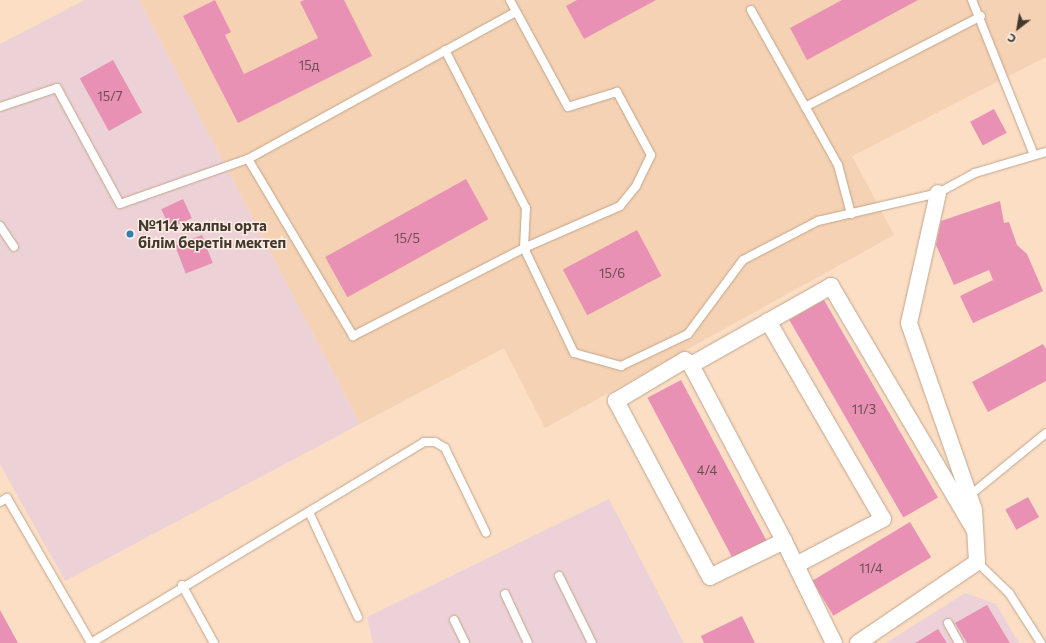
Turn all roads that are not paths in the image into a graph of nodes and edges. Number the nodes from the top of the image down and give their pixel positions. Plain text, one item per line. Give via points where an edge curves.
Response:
1 (510, 0) edge
2 (972, 0) edge
3 (751, 10) dead end
4 (515, 12) junction
5 (981, 16) junction
6 (445, 50) junction
7 (0, 107) edge
8 (806, 107) junction
9 (1046, 152) edge
10 (1034, 155) junction
11 (248, 158) junction
12 (938, 194) junction
13 (852, 214) junction
14 (0, 226) edge
15 (14, 247) dead end
16 (524, 248) junction
17 (768, 321) junction
18 (691, 365) junction
19 (1046, 433) edge
20 (969, 496) junction
21 (0, 502) edge
22 (309, 512) junction
23 (975, 530) junction
24 (486, 533) dead end
25 (784, 541) junction
26 (977, 562) junction
27 (796, 565) junction
28 (559, 576) dead end
29 (182, 586) junction
30 (506, 594) dead end
31 (358, 617) dead end
32 (454, 620) dead end
33 (948, 623) dead end
34 (1042, 640) edge
35 (91, 643) edge
36 (214, 643) edge
37 (465, 643) edge
38 (528, 643) edge
39 (592, 643) edge
40 (834, 643) edge
41 (858, 643) edge
42 (959, 643) edge

1 - 4 lane
2 - 5 lane
3 - 8 lane
4 - 6 lane
4 - 16 lane via 568,107 617,92 651,155 636,186 620,206
5 - 8 lane
5 - 10 lane
6 - 11 lane
6 - 16 lane via 526,208
7 - 11 lane via 57,88 120,204
8 - 13 lane via 838,165
9 - 10 lane
10 - 12 lane via 975,173
11 - 16 lane via 353,336
12 - 13 lane
12 - 20 street via 909,323
13 - 16 lane via 818,221 743,260 688,334 621,366 574,353
14 - 15 lane
17 - 18 street
17 - 23 street via 831,286
17 - 27 street via 883,519
18 - 25 street
18 - 25 street via 685,360 616,401 710,577
19 - 20 lane
20 - 23 street via 974,510
21 - 35 lane via 7,498
22 - 24 lane via 424,442 435,442 445,448
22 - 29 lane
22 - 31 lane
23 - 26 street
25 - 27 street
26 - 34 lane via 1009,593
26 - 41 street
27 - 40 street
28 - 39 lane
29 - 35 lane
29 - 36 lane
30 - 38 lane
32 - 37 lane
33 - 42 lane

